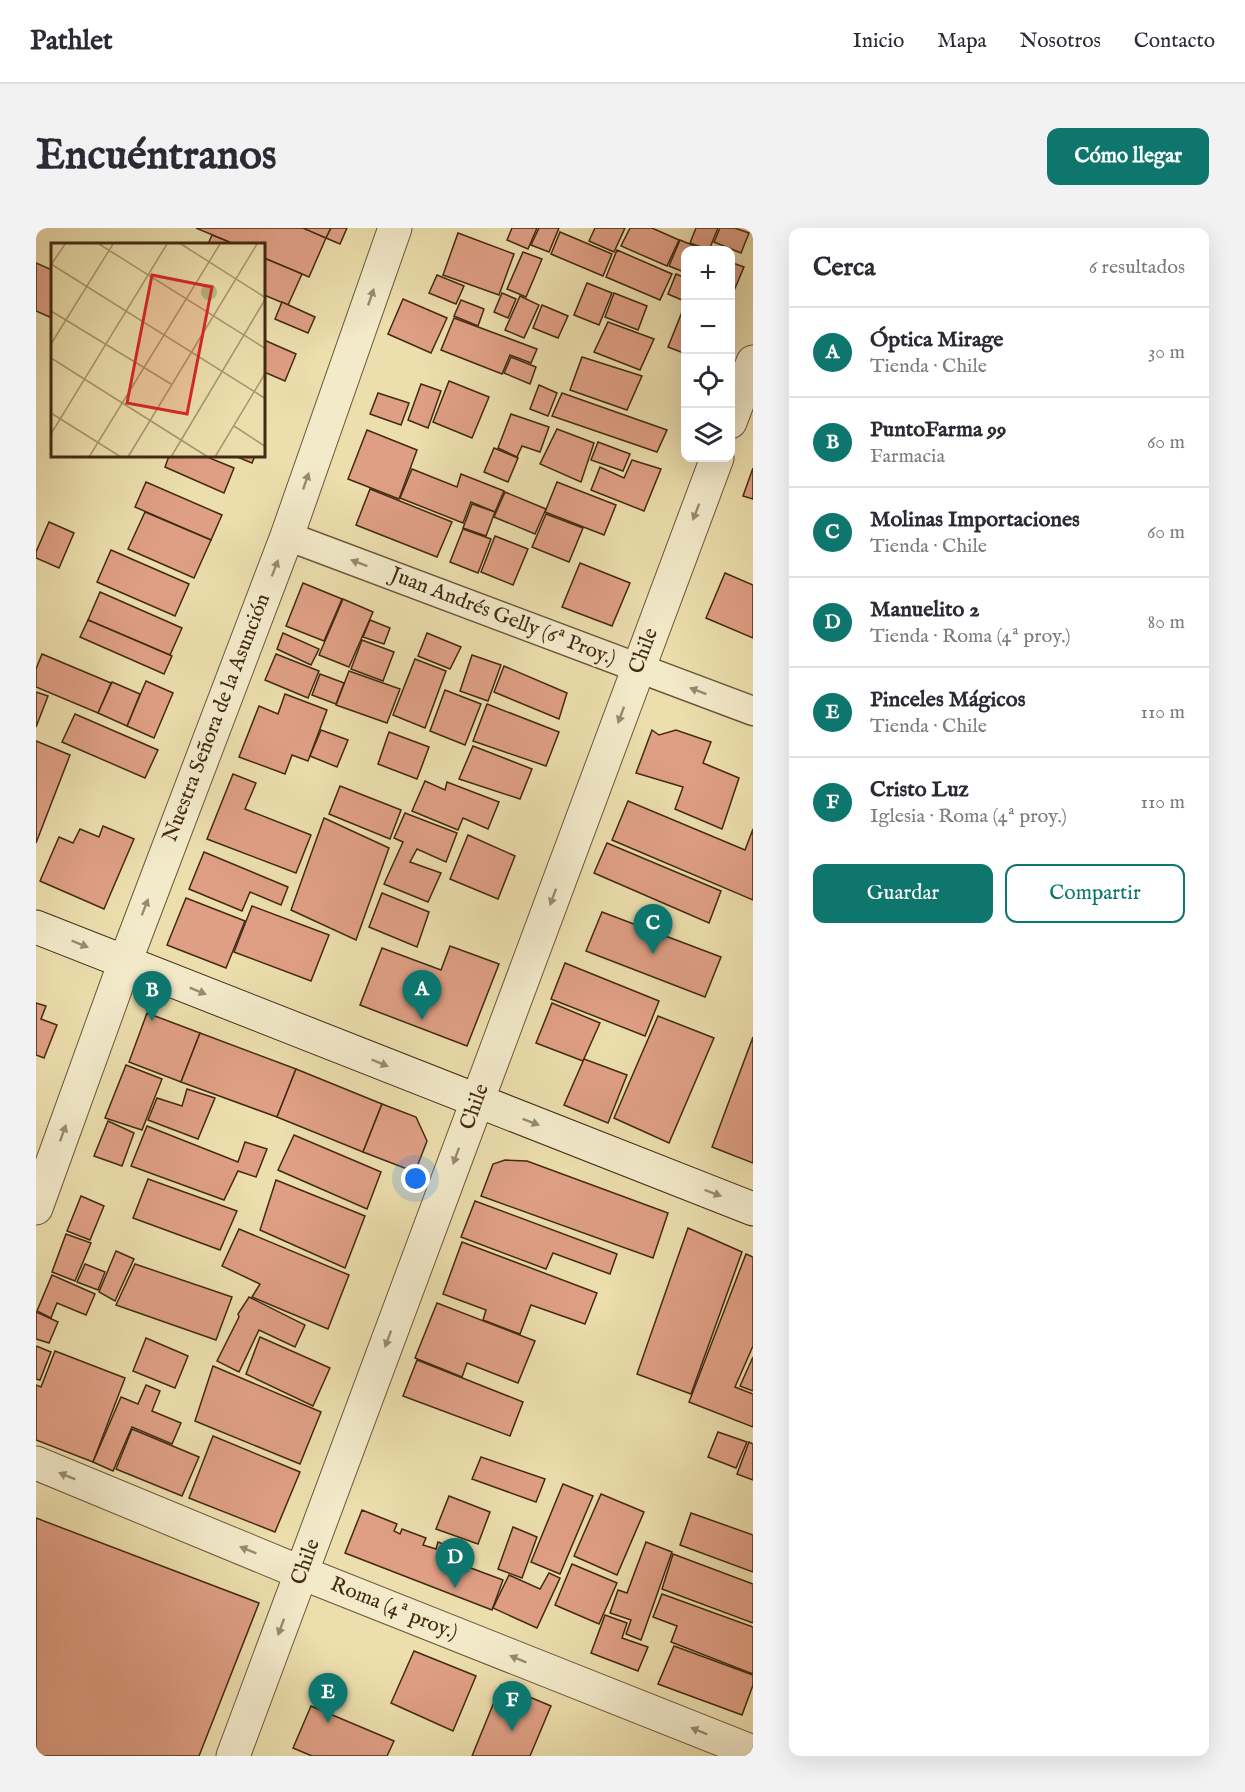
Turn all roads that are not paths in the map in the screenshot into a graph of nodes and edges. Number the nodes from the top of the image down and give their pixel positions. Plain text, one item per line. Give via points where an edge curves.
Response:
1 (395, 228) edge
2 (753, 362) edge
3 (735, 409) edge
4 (715, 462) edge
5 (287, 536) junction
6 (638, 668) junction
7 (753, 711) edge
8 (36, 927) edge
9 (124, 962) junction
10 (477, 1101) junction
11 (36, 1208) edge
12 (753, 1209) edge
13 (36, 1463) edge
14 (302, 1573) junction
15 (753, 1752) edge
16 (233, 1756) edge

5 -> 1 street, Nuestra Señora de la Asunción
2 - 3 street
4 -> 6 street, Chile
6 -> 5 street, Juan Andrés Gelly (6ª Proy.)
9 -> 5 street, Nuestra Señora de la Asunción
7 -> 6 street, Juan Andrés Gelly (6ª Proy.)
6 -> 10 street, Chile
8 -> 9 street
9 -> 10 street
11 -> 9 street, Nuestra Señora de la Asunción
10 -> 12 street
10 -> 14 street, Chile
14 -> 13 street, Roma (4ª proy.)
15 -> 14 street, Roma (4ª proy.)
14 -> 16 street, Chile

